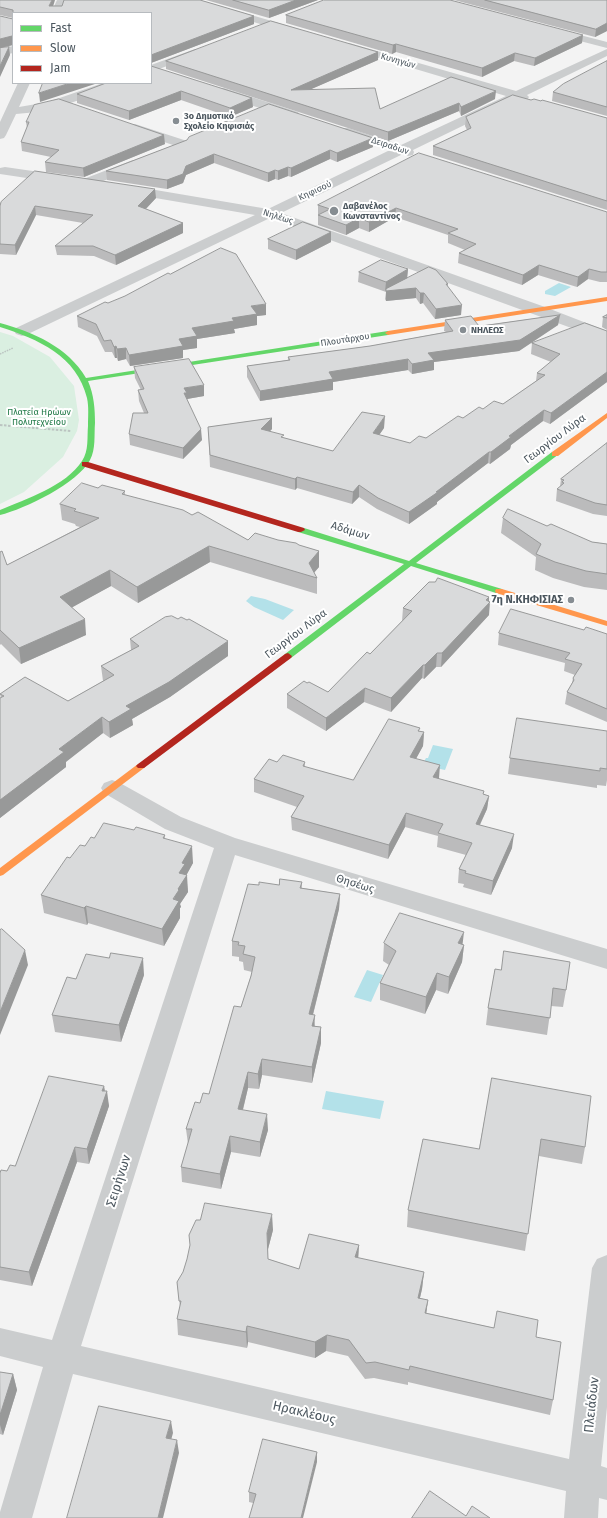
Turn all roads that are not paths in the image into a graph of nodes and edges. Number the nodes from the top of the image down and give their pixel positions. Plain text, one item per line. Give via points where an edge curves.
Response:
1 (62, 0) edge
2 (189, 0) edge
3 (56, 12) edge
4 (284, 18) dead end
5 (271, 24) junction
6 (540, 28) edge
7 (250, 32) edge
8 (309, 35) edge
9 (340, 44) edge
10 (607, 45) edge
11 (207, 47) edge
12 (12, 49) edge
13 (607, 52) edge
14 (0, 53) edge
15 (152, 69) edge
16 (152, 69) edge
17 (173, 76) edge
18 (24, 84) edge
19 (111, 84) edge
20 (210, 88) edge
21 (516, 95) junction
22 (531, 100) edge
23 (62, 103) junction
24 (268, 107) junction
25 (77, 108) edge
26 (11, 111) junction
27 (254, 113) edge
28 (305, 119) edge
29 (122, 123) edge
30 (335, 128) edge
31 (0, 135) edge
32 (196, 137) edge
33 (182, 144) junction
34 (167, 150) edge
35 (402, 150) junction
36 (417, 155) edge
37 (145, 159) edge
38 (2, 170) edge
39 (86, 183) junction
40 (269, 213) junction
41 (607, 299) edge
42 (540, 310) junction
43 (0, 325) edge
44 (22, 331) junction
45 (607, 336) edge
46 (84, 380) junction
47 (607, 415) edge
48 (85, 464) junction
49 (0, 513) edge
50 (409, 563) junction
51 (607, 624) edge
52 (112, 788) junction
53 (227, 844) junction
54 (0, 873) edge
55 (607, 959) edge
56 (607, 1268) edge
57 (0, 1342) edge
58 (62, 1356) junction
59 (595, 1482) edge
60 (15, 1518) edge
61 (581, 1518) edge

1 - 3 street
2 - 5 street
4 - 5 street
5 - 7 street
5 - 8 street
6 - 10 street
9 - 21 street, Κυνηγών
11 - 15 street
12 - 14 street
13 - 21 street, Κηφισού
16 - 17 street
18 - 26 street
19 - 23 street
20 - 24 street
21 - 22 street, Κυνηγών
21 - 35 street, Κηφισού
23 - 25 street
23 - 26 street via 29,111
24 - 27 street
24 - 28 street
26 - 31 street
29 - 33 street
30 - 35 street, Δειραδων
32 - 33 street
33 - 34 street
35 - 36 street, Δειραδων
35 - 40 street, Κηφισού
37 - 39 street
38 - 39 street, Νηλέως
39 - 40 street, Νηλέως
40 - 42 street, Νηλέως
40 - 44 street, Κηφισού
41 - 42 street, Πλουτάρχου
42 - 45 street, Νηλέως
42 - 46 street, Πλουτάρχου
43 - 44 street
44 - 46 street via 51,345 67,358
46 - 48 street via 91,406 91,432
47 - 50 street, Γεωργίου Λύρα
48 - 49 street via 70,477 44,492
48 - 50 street, Αδάμων
50 - 51 street, Αδάμων
50 - 52 street, Γεωργίου Λύρα
52 - 53 street, Θησέως via 173,823
52 - 54 street, Γεωργίου Λύρα
53 - 55 street, Θησέως
53 - 58 street, Σειρήνων
56 - 59 street, Πλειάδων
57 - 58 street, Ηρακλέους
58 - 59 street, Ηρακλέους
58 - 60 street, Σειρήνων
59 - 61 street, Πλειάδων

